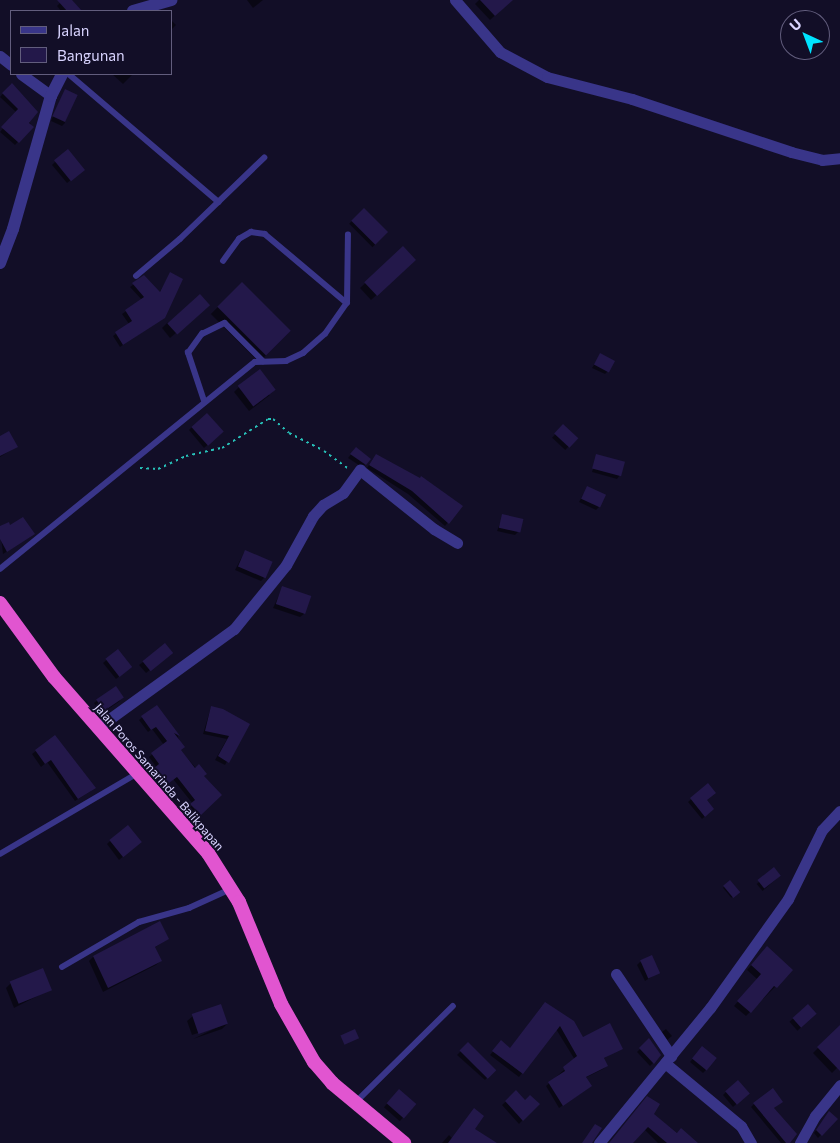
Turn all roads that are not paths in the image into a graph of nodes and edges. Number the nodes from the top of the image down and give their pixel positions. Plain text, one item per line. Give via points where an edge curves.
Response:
1 (171, 0) edge
2 (455, 0) edge
3 (136, 10) edge
4 (0, 56) edge
5 (10, 64) edge
6 (22, 75) edge
7 (62, 75) edge
8 (70, 75) edge
9 (51, 96) junction
10 (264, 158) dead end
11 (840, 158) edge
12 (219, 202) junction
13 (348, 235) dead end
14 (223, 261) dead end
15 (0, 263) edge
16 (136, 276) dead end
17 (347, 302) junction
18 (263, 361) junction
19 (204, 401) junction
20 (457, 543) dead end
21 (0, 568) edge
22 (0, 603) edge
23 (96, 728) junction
24 (138, 773) junction
25 (840, 811) edge
26 (0, 854) edge
27 (231, 889) junction
28 (62, 966) dead end
29 (616, 974) dead end
30 (453, 1006) dead end
31 (668, 1060) junction
32 (840, 1085) edge
33 (355, 1104) junction
34 (404, 1143) edge
35 (599, 1143) edge
36 (752, 1143) edge
37 (800, 1143) edge

1 - 3 street
2 - 11 street via 500,52 547,77 632,99 791,152 822,160
4 - 5 street
6 - 9 street
7 - 9 street
8 - 12 lane
9 - 15 street via 13,229
10 - 12 lane
12 - 16 lane
13 - 17 lane
14 - 17 lane via 238,239 251,232 265,234
17 - 18 lane via 326,334 303,352 286,361
18 - 19 lane via 255,362
18 - 19 lane via 225,323 202,334 188,353
19 - 21 lane
20 - 23 street via 434,529 360,470 343,493 323,505 313,516 282,571 234,629
22 - 23 highway, Jalan Poros Samarinda - Balikpapan
23 - 24 highway, Jalan Poros Samarinda - Balikpapan
24 - 26 lane
24 - 27 highway, Jalan Poros Samarinda - Balikpapan via 208,853
25 - 31 street via 822,830 788,899
27 - 28 lane via 189,908 139,922
27 - 33 highway, Jalan Poros Samarinda - Balikpapan via 281,1004 304,1047 332,1083
29 - 31 street
30 - 33 lane
31 - 35 street
31 - 36 street via 741,1126
32 - 37 street via 815,1116
33 - 34 highway, Jalan Poros Samarinda - Balikpapan

